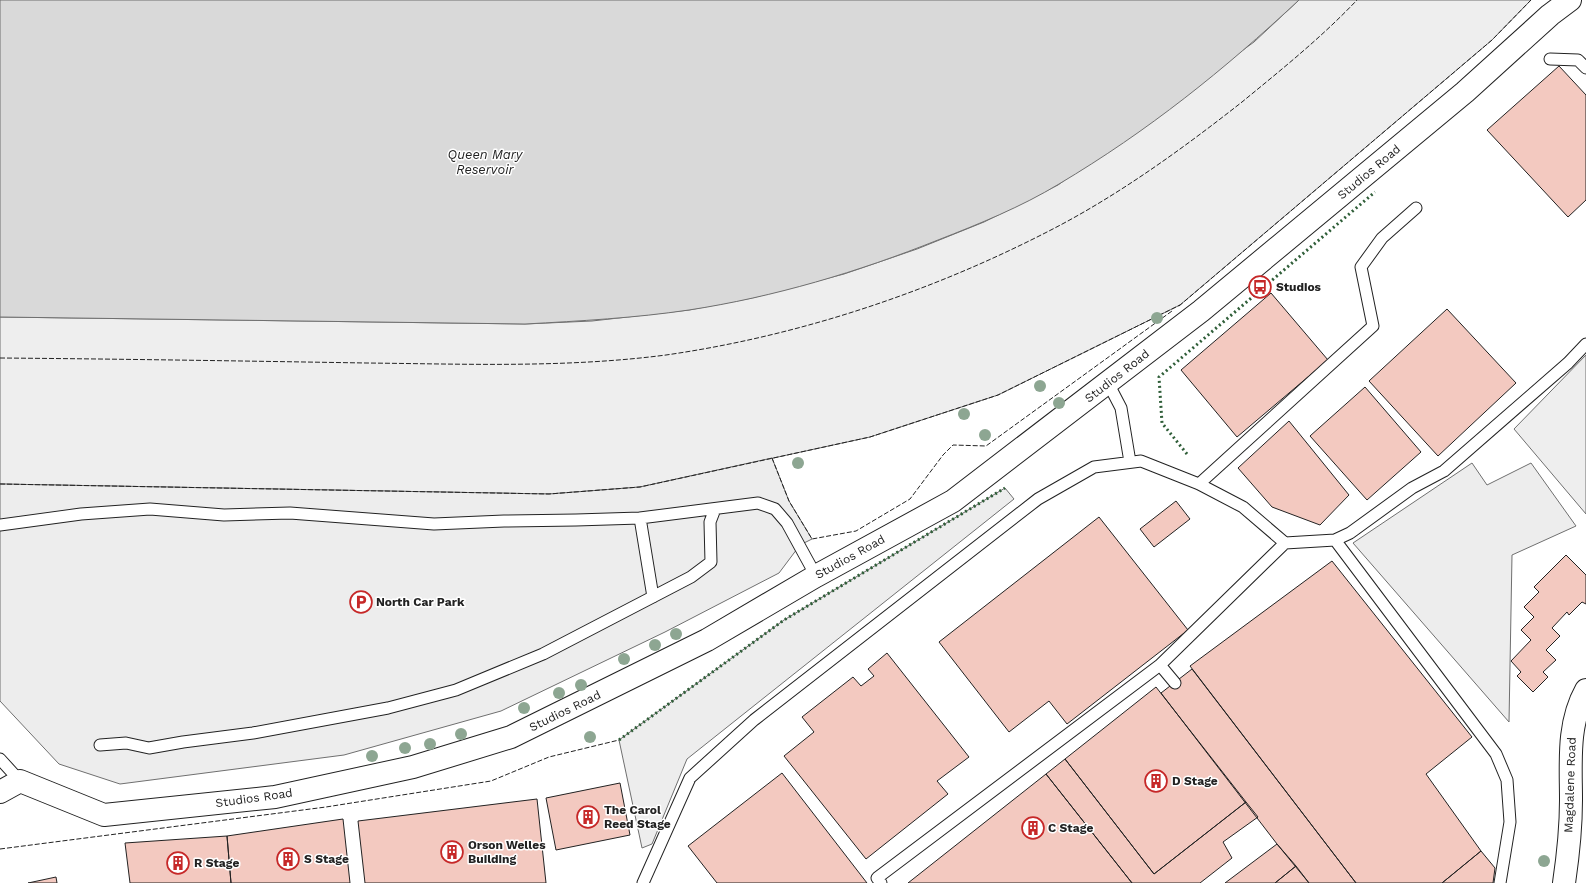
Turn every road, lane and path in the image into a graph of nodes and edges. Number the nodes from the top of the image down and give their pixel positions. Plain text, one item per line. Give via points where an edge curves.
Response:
1 (1570, 0) edge
2 (1550, 59) dead end
3 (1586, 68) edge
4 (1416, 208) dead end
5 (1586, 344) edge
6 (1108, 383) junction
7 (1130, 462) junction
8 (1199, 484) junction
9 (715, 509) junction
10 (640, 518) junction
11 (3, 524) edge
12 (1335, 540) junction
13 (1285, 542) junction
14 (816, 576) junction
15 (653, 597) junction
16 (1160, 665) junction
17 (1175, 683) dead end
18 (1586, 690) edge
19 (100, 745) dead end
20 (0, 759) edge
21 (20, 781) junction
22 (0, 792) edge
23 (1578, 816) edge
24 (643, 883) edge
25 (881, 883) edge
26 (1500, 883) edge
27 (1564, 883) edge

1 - 6 street, Studios Road via 1453,102 1201,311
2 - 3 lane via 1578,60
4 - 8 lane via 1382,238 1361,267 1373,326
5 - 12 lane via 1568,363 1444,471 1412,488 1350,533
6 - 7 lane via 1121,408
6 - 14 street, Studios Road via 952,501
7 - 8 lane via 1142,461
7 - 24 lane via 1094,467 1038,498 754,720 690,778
8 - 13 lane via 1243,507
9 - 10 lane
9 - 14 lane via 758,503 775,509 787,523
9 - 15 lane via 710,522 711,562 691,577
10 - 11 lane via 434,524 290,513 224,515 150,509 81,514
10 - 15 lane
12 - 13 lane
12 - 26 lane via 1496,754 1507,780 1510,822
13 - 16 lane
14 - 21 street, Studios Road via 707,640 511,737 413,767 275,797 104,815
15 - 19 lane via 543,654 456,690 388,708 253,733 149,748 126,743
16 - 17 lane
16 - 25 lane via 877,878
18 - 23 street, Magdalene Road via 1575,714 1571,740
20 - 21 lane
21 - 22 street
23 - 27 street, Magdalene Road

